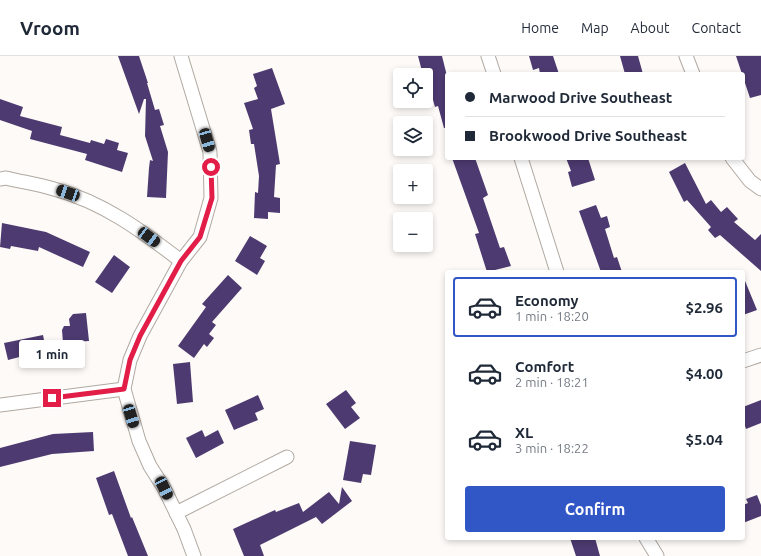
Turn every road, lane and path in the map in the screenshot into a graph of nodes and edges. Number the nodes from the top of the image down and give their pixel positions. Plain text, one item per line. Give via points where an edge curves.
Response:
1 (181, 56) edge
2 (488, 56) edge
3 (686, 56) edge
4 (493, 72) edge
5 (692, 72) edge
6 (522, 160) edge
7 (734, 160) edge
8 (0, 179) edge
9 (761, 189) edge
10 (181, 261) junction
11 (556, 270) edge
12 (761, 355) edge
13 (745, 360) edge
14 (124, 389) junction
15 (0, 405) edge
16 (287, 457) dead end
17 (176, 513) junction
18 (647, 540) edge
19 (194, 556) edge
20 (656, 556) edge

1 - 10 street via 210,152 212,198 200,237
2 - 4 street
3 - 5 street
6 - 11 street
7 - 9 street via 750,181
8 - 10 street via 54,188 82,198 138,228
10 - 14 street via 140,336 130,360
12 - 13 street
14 - 15 street
14 - 17 street via 138,441
16 - 17 street
17 - 19 street
18 - 20 street

